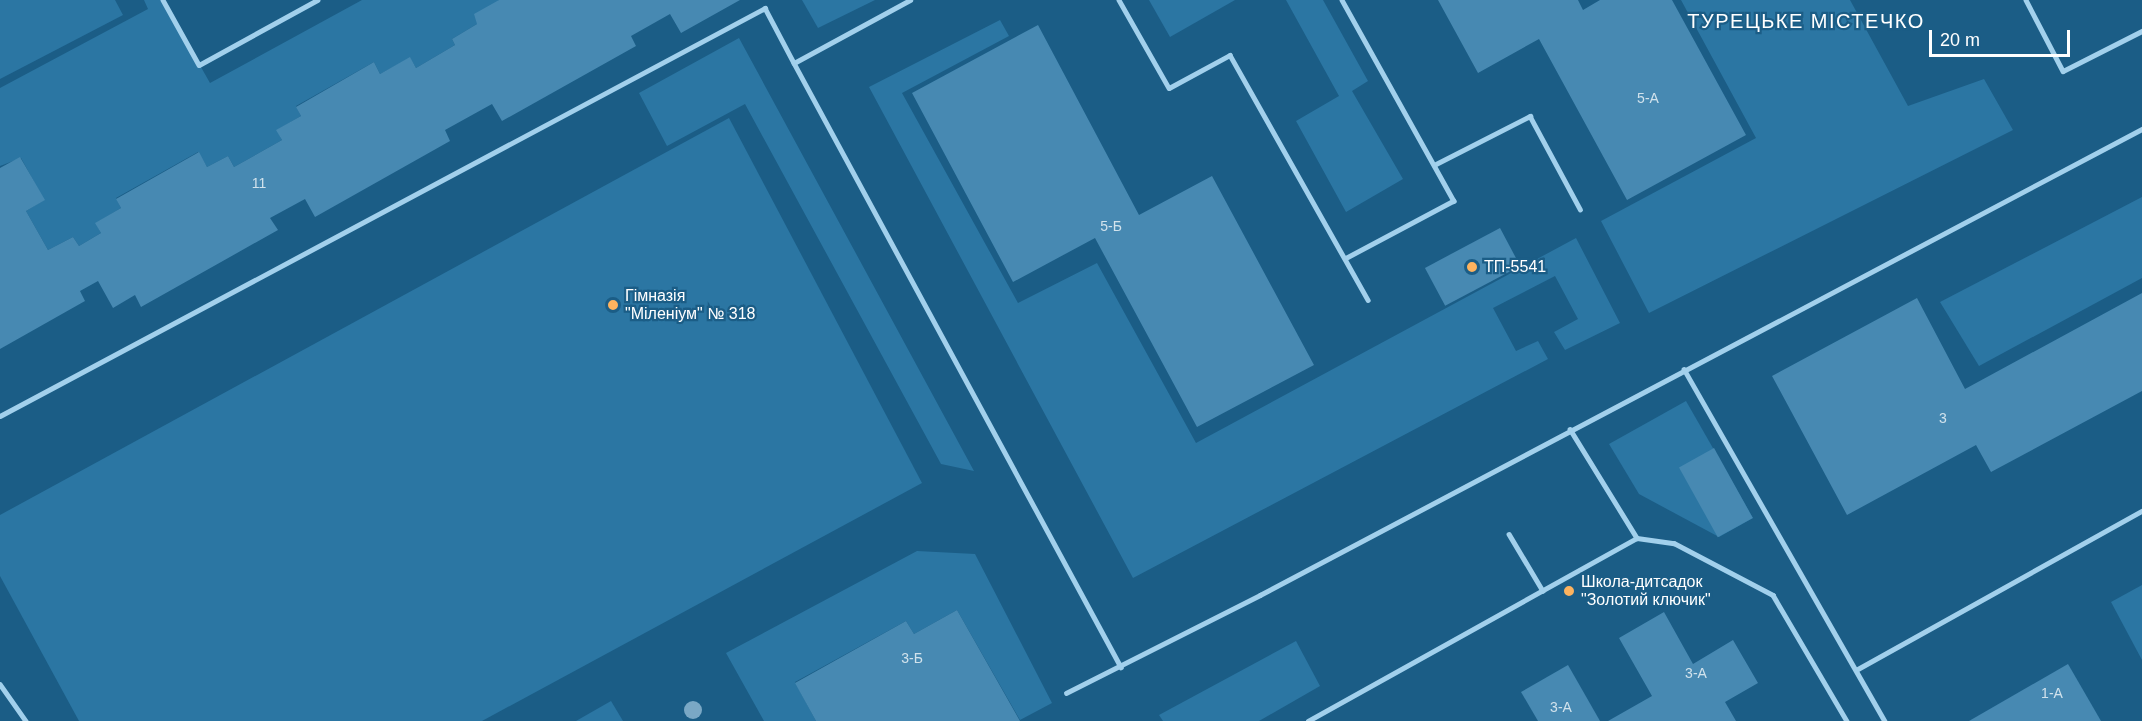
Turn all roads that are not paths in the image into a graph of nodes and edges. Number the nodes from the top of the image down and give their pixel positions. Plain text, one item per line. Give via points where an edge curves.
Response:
1 (163, 0) edge
2 (317, 0) edge
3 (910, 0) edge
4 (1119, 0) edge
5 (1342, 0) edge
6 (2026, 0) edge
7 (2142, 31) edge
8 (794, 63) junction
9 (2142, 129) edge
10 (1434, 165) junction
11 (1580, 209) dead end
12 (1346, 259) junction
13 (1368, 300) dead end
14 (1684, 369) junction
15 (0, 416) edge
16 (1570, 429) junction
17 (2142, 511) edge
18 (1509, 534) dead end
19 (1637, 538) junction
20 (1543, 591) junction
21 (1121, 667) junction
22 (1856, 670) junction
23 (0, 684) edge
24 (1066, 693) dead end
25 (26, 721) edge
26 (1308, 721) edge
27 (1847, 721) edge
28 (1885, 721) edge

1 - 2 lane via 199,65
3 - 8 lane
4 - 12 lane via 1169,88 1230,55
5 - 10 lane
6 - 7 lane via 2062,70
8 - 15 lane via 765,8
8 - 21 lane
9 - 14 lane
10 - 11 lane via 1530,116
10 - 12 lane via 1454,201
12 - 13 lane
14 - 16 lane
14 - 22 lane
16 - 19 lane
16 - 21 lane
17 - 22 lane
18 - 20 lane
19 - 20 lane
19 - 27 lane via 1674,543 1773,595
20 - 26 lane
21 - 24 lane
22 - 28 lane
23 - 25 lane

